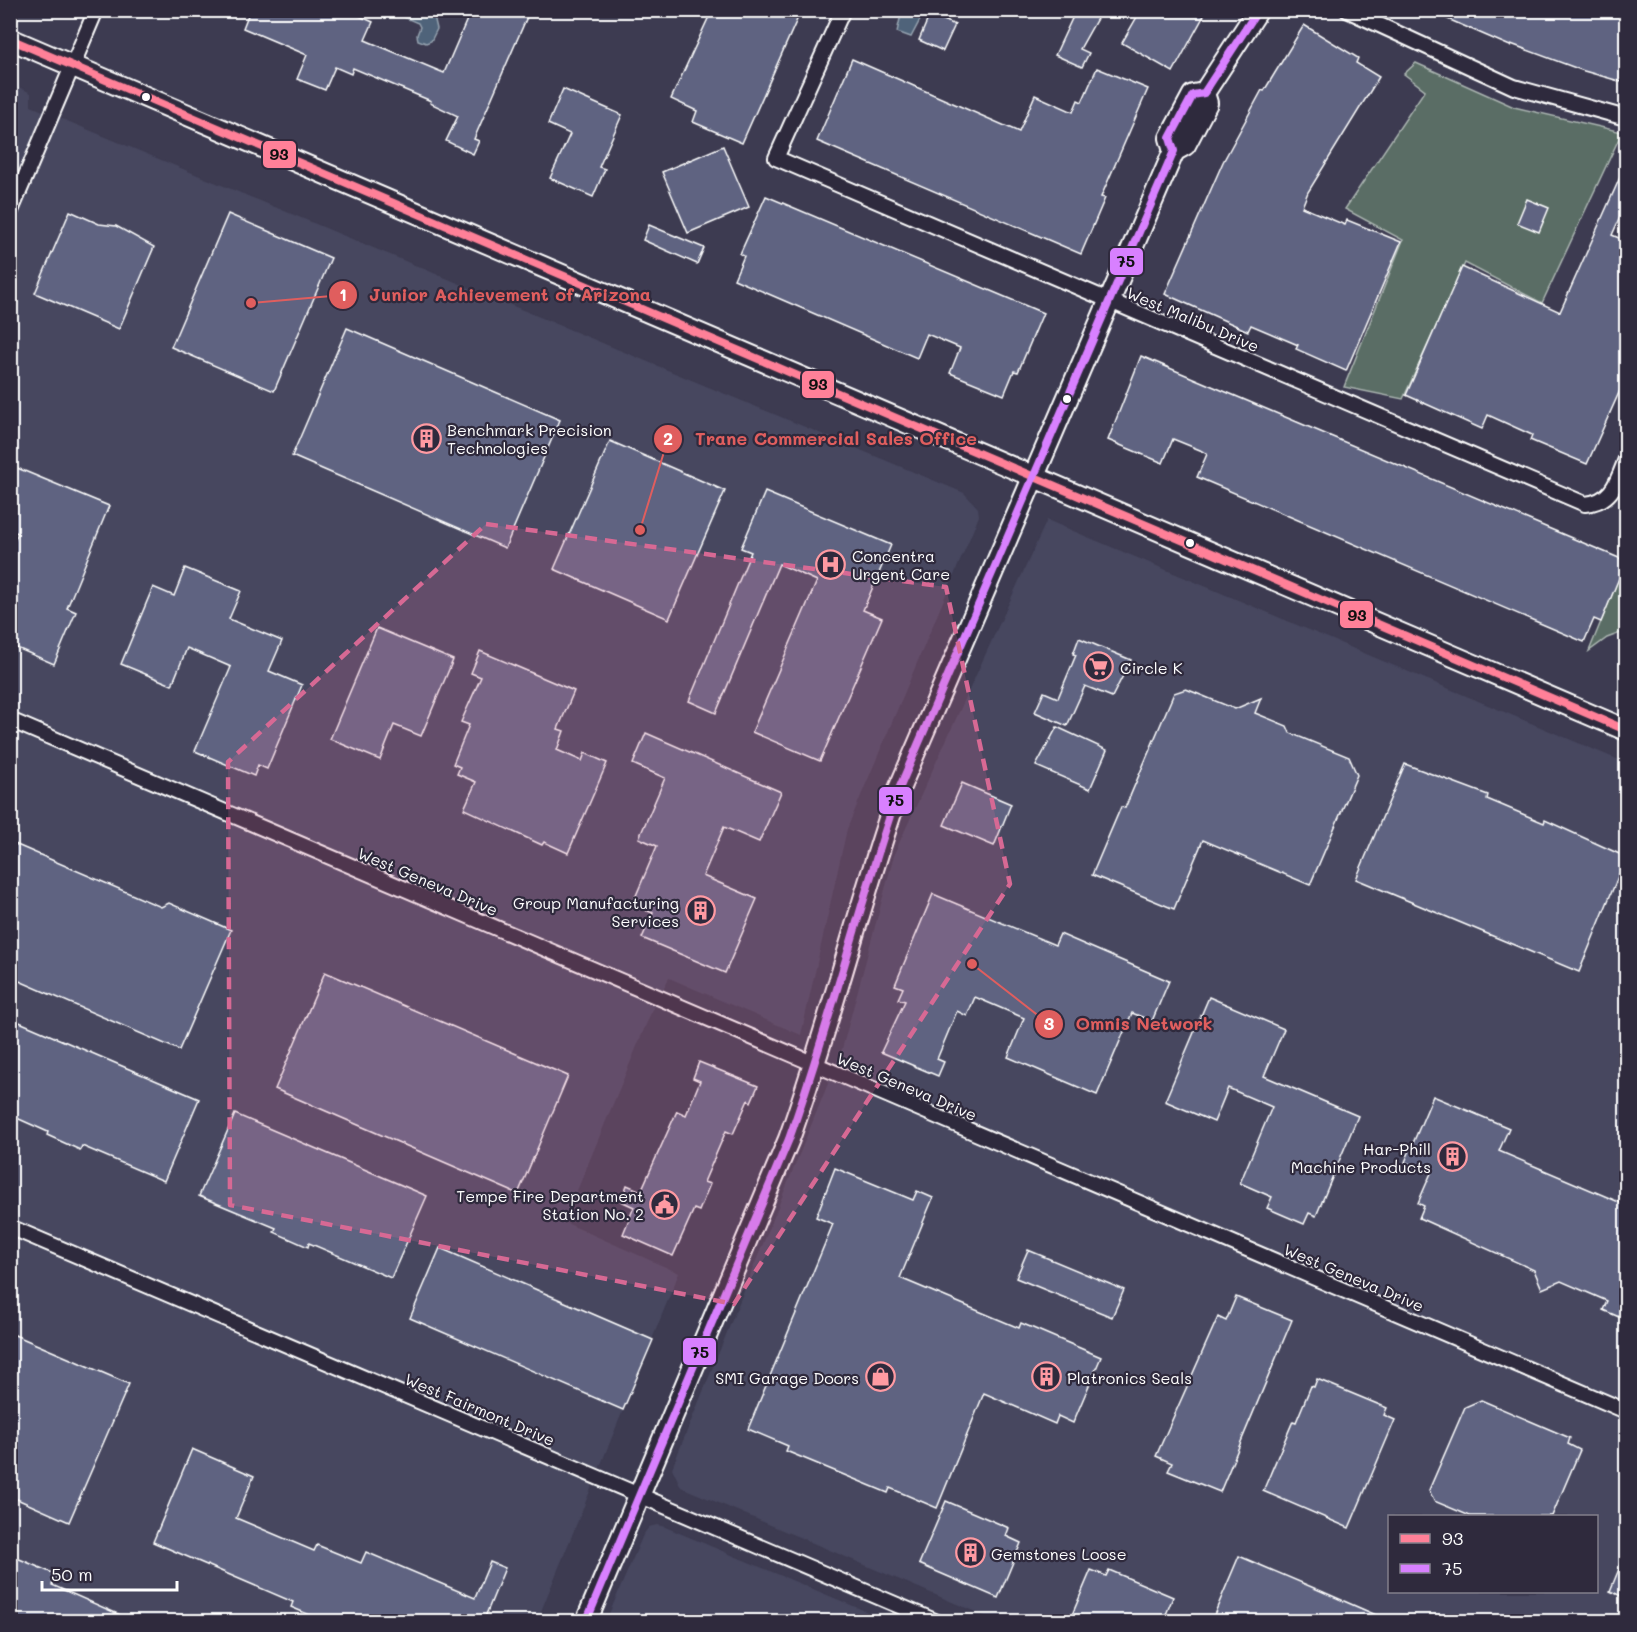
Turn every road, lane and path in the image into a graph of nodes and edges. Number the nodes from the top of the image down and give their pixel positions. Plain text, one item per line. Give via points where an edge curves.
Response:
1 (96, 10) edge
2 (843, 10) edge
3 (1258, 10) edge
4 (1347, 10) edge
5 (10, 39) edge
6 (73, 65) junction
7 (1626, 118) edge
8 (10, 213) edge
9 (1107, 301) junction
10 (1626, 459) edge
11 (1032, 477) junction
12 (10, 720) edge
13 (1626, 730) edge
14 (815, 1065) junction
15 (10, 1227) edge
16 (1626, 1411) edge
17 (639, 1495) junction
18 (586, 1622) edge
19 (937, 1622) edge

1 - 6 street
2 - 9 street, West Malibu Drive via 776,158
3 - 9 street via 1204,93 1207,103 1185,145 1174,151
4 - 7 street via 1514,87
5 - 6 street
6 - 8 street
6 - 11 street
9 - 10 street, West Malibu Drive via 1585,504 1598,503 1611,494
9 - 11 street
11 - 13 street
11 - 14 street via 899,789 868,879
12 - 14 street, West Geneva Drive
14 - 16 street, West Geneva Drive
14 - 17 street via 785,1149
15 - 17 street, West Fairmont Drive
17 - 18 street
17 - 19 street, West Fairmont Drive

